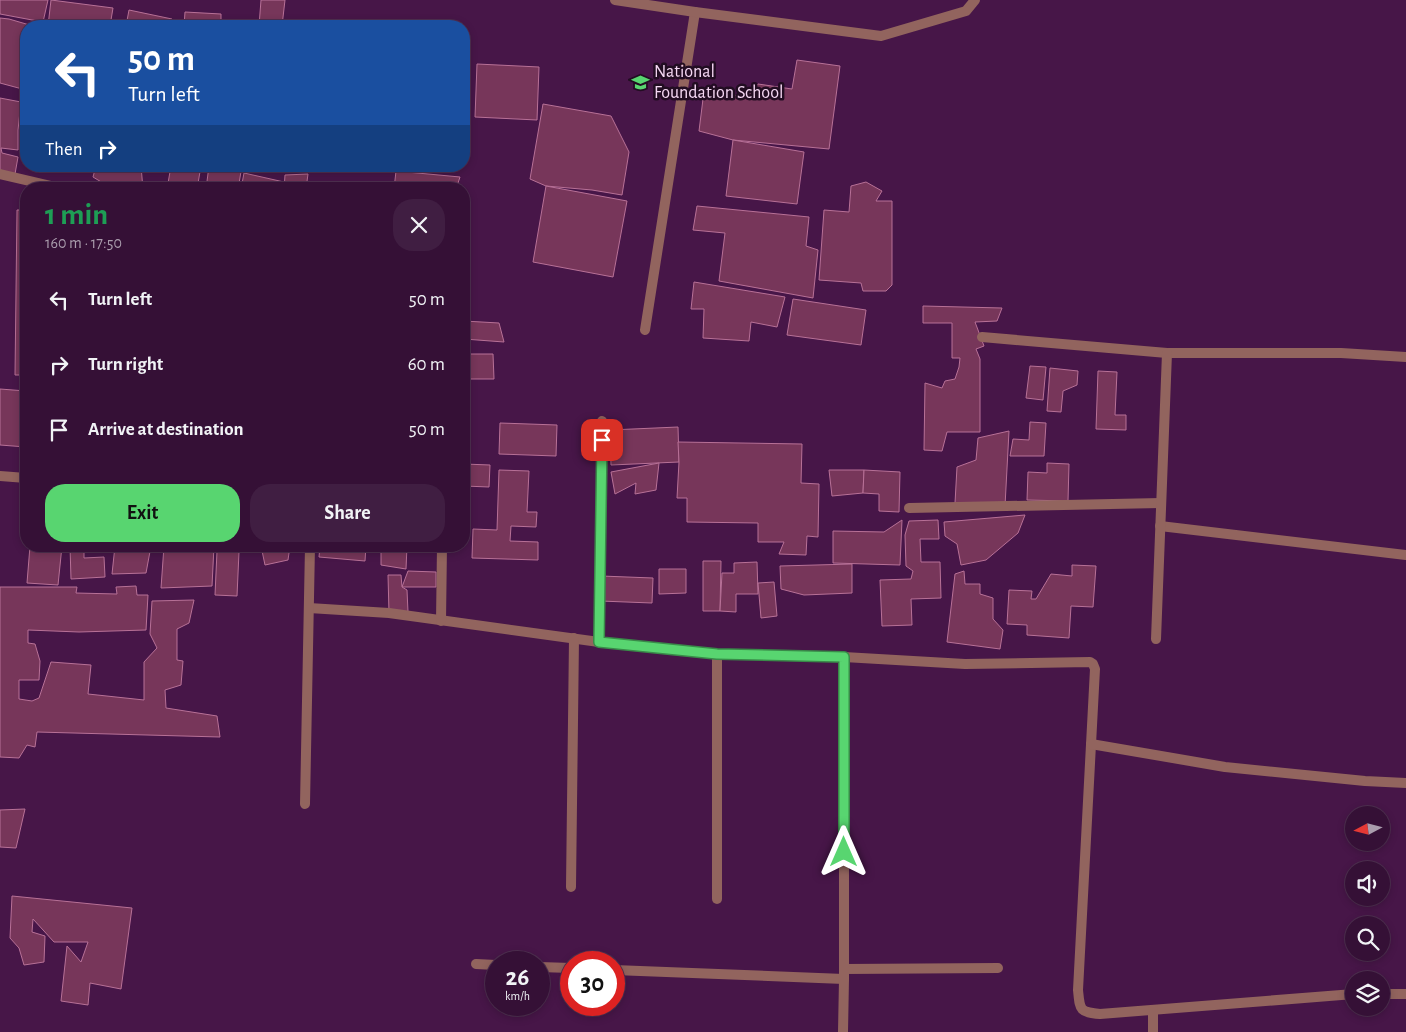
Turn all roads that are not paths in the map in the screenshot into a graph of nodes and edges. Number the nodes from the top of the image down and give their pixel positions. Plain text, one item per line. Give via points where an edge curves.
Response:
1 (615, 0) edge
2 (968, 0) edge
3 (975, 0) edge
4 (966, 11) junction
5 (695, 12) junction
6 (0, 174) edge
7 (34, 182) edge
8 (645, 330) dead end
9 (982, 337) dead end
10 (1166, 353) junction
11 (1406, 357) edge
12 (602, 421) dead end
13 (0, 476) edge
14 (20, 478) edge
15 (1161, 503) junction
16 (909, 508) dead end
17 (1160, 526) junction
18 (310, 552) edge
19 (442, 552) edge
20 (1406, 555) edge
21 (309, 608) junction
22 (441, 621) junction
23 (574, 638) junction
24 (1156, 639) dead end
25 (599, 642) junction
26 (717, 654) junction
27 (844, 657) junction
28 (1091, 744) junction
29 (1406, 783) edge
30 (306, 804) dead end
31 (571, 887) dead end
32 (717, 900) dead end
33 (476, 964) dead end
34 (485, 964) edge
35 (998, 968) dead end
36 (625, 970) edge
37 (844, 974) junction
38 (1390, 994) edge
39 (1406, 994) edge
40 (1345, 995) edge
41 (1153, 1010) junction
42 (843, 1032) edge
43 (1153, 1032) edge

1 - 5 street
2 - 4 street
3 - 4 street
4 - 5 street via 881,36
5 - 8 street
6 - 7 street
9 - 10 street
10 - 11 street
10 - 15 street
12 - 25 street
13 - 14 street
15 - 16 street
15 - 17 street
17 - 20 street
17 - 24 street
18 - 21 street
19 - 22 street
21 - 22 street via 389,613
21 - 30 street
22 - 23 street
23 - 25 street
23 - 31 street
25 - 26 street
26 - 27 street
26 - 32 street
27 - 28 street via 965,664 1090,662 1095,669
27 - 37 street
28 - 29 street via 1225,767
28 - 41 street via 1078,990 1080,1006 1087,1013 1100,1014
33 - 34 street
35 - 37 street
36 - 37 street
37 - 42 street
38 - 39 street
40 - 41 street
41 - 43 street

